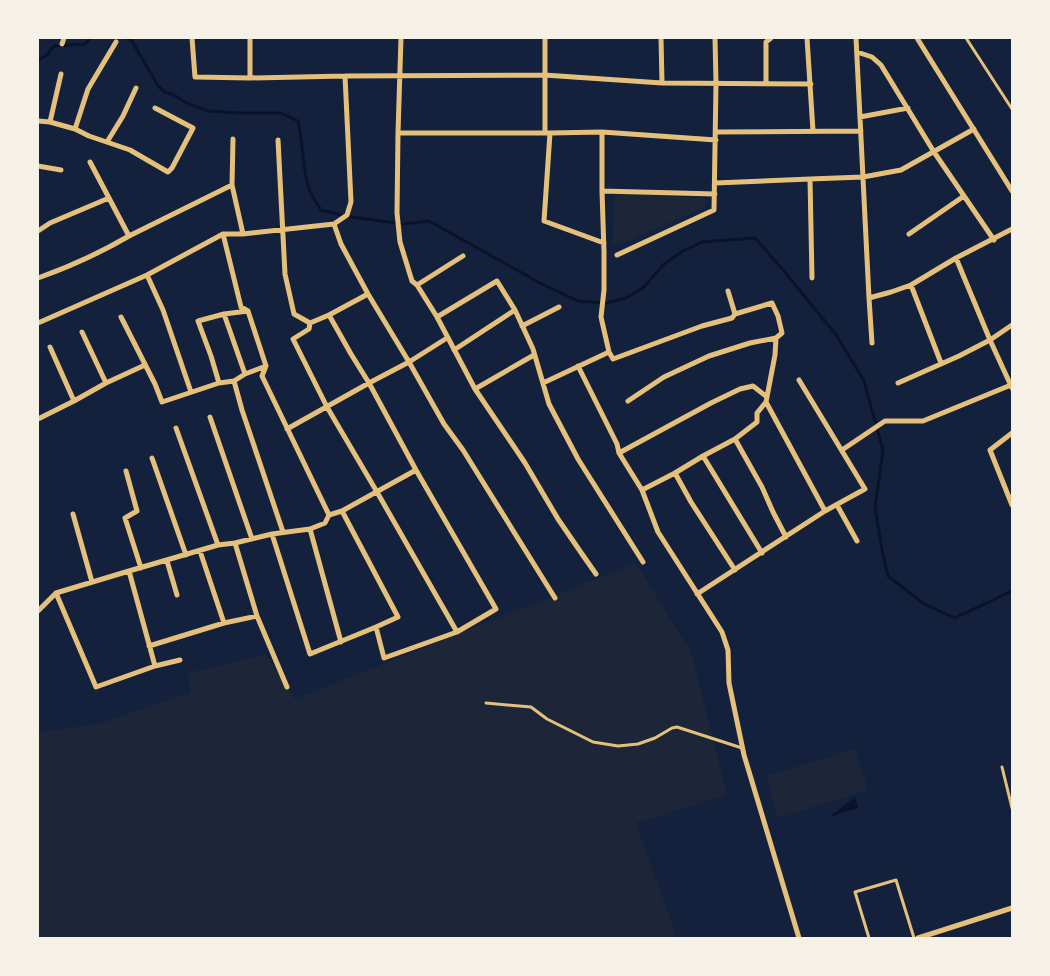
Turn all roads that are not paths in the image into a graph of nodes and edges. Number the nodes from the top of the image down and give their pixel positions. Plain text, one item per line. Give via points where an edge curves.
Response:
1 (64, 38) edge
2 (192, 38) edge
3 (250, 38) edge
4 (401, 38) edge
5 (545, 38) edge
6 (661, 38) edge
7 (715, 38) edge
8 (771, 38) edge
9 (807, 38) edge
10 (856, 38) edge
11 (917, 38) edge
12 (966, 38) edge
13 (116, 42) dead end
14 (62, 44) dead end
15 (857, 52) junction
16 (61, 74) dead end
17 (544, 75) junction
18 (345, 76) junction
19 (400, 76) junction
20 (250, 78) junction
21 (662, 83) junction
22 (716, 83) junction
23 (766, 84) junction
24 (811, 84) junction
25 (136, 88) dead end
26 (155, 108) dead end
27 (908, 108) junction
28 (1012, 109) edge
29 (860, 117) junction
30 (38, 121) edge
31 (50, 122) junction
32 (974, 128) junction
33 (75, 129) junction
34 (813, 131) junction
35 (861, 131) junction
36 (602, 132) junction
37 (716, 132) junction
38 (398, 133) junction
39 (548, 133) junction
40 (233, 139) dead end
41 (278, 140) dead end
42 (716, 140) junction
43 (107, 142) junction
44 (934, 152) junction
45 (90, 162) dead end
46 (38, 166) edge
47 (61, 170) dead end
48 (863, 177) junction
49 (810, 178) junction
50 (716, 184) junction
51 (232, 185) junction
52 (602, 191) junction
53 (1012, 191) edge
54 (715, 194) junction
55 (964, 196) junction
56 (109, 198) junction
57 (334, 224) junction
58 (283, 229) junction
59 (1012, 229) edge
60 (38, 231) edge
61 (223, 234) junction
62 (243, 234) junction
63 (909, 234) dead end
64 (129, 236) junction
65 (994, 240) junction
66 (604, 243) junction
67 (617, 255) dead end
68 (463, 256) dead end
69 (956, 258) junction
70 (147, 275) junction
71 (38, 278) edge
72 (812, 278) dead end
73 (417, 285) junction
74 (911, 285) junction
75 (728, 291) dead end
76 (368, 294) junction
77 (869, 298) junction
78 (558, 307) dead end
79 (515, 310) junction
80 (248, 311) junction
81 (224, 314) junction
82 (735, 314) junction
83 (329, 315) junction
84 (121, 317) dead end
85 (437, 317) junction
86 (38, 323) edge
87 (310, 323) junction
88 (1012, 325) edge
89 (522, 326) junction
90 (82, 332) dead end
91 (447, 338) junction
92 (776, 338) junction
93 (990, 340) junction
94 (872, 343) dead end
95 (50, 347) dead end
96 (454, 350) junction
97 (609, 352) junction
98 (534, 355) junction
99 (409, 362) junction
100 (941, 363) junction
101 (145, 365) junction
102 (266, 366) junction
103 (578, 366) junction
104 (245, 374) junction
105 (799, 380) dead end
106 (234, 381) junction
107 (369, 382) junction
108 (543, 382) junction
109 (106, 383) junction
110 (219, 383) junction
111 (898, 383) dead end
112 (1012, 386) edge
113 (475, 389) junction
114 (191, 392) junction
115 (766, 399) junction
116 (74, 401) junction
117 (628, 401) dead end
118 (327, 407) junction
119 (210, 417) dead end
120 (38, 420) edge
121 (176, 428) dead end
122 (287, 429) junction
123 (1012, 433) edge
124 (735, 439) junction
125 (842, 450) junction
126 (619, 453) junction
127 (704, 456) junction
128 (152, 458) dead end
129 (126, 470) dead end
130 (416, 470) junction
131 (675, 473) junction
132 (642, 490) junction
133 (377, 492) junction
134 (837, 505) junction
135 (1012, 505) edge
136 (825, 511) junction
137 (342, 512) junction
138 (74, 514) dead end
139 (329, 515) junction
140 (310, 529) junction
141 (283, 532) junction
142 (272, 534) junction
143 (786, 537) junction
144 (252, 539) junction
145 (857, 541) dead end
146 (235, 543) junction
147 (218, 545) junction
148 (200, 551) junction
149 (762, 553) junction
150 (186, 555) junction
151 (167, 561) junction
152 (643, 562) dead end
153 (141, 568) junction
154 (734, 570) junction
155 (129, 571) junction
156 (596, 574) dead end
157 (92, 582) junction
158 (56, 593) junction
159 (697, 594) junction
160 (177, 595) dead end
161 (555, 598) dead end
162 (38, 611) edge
163 (256, 616) junction
164 (224, 623) junction
165 (376, 627) junction
166 (456, 632) junction
167 (341, 642) junction
168 (149, 646) junction
169 (180, 660) dead end
170 (155, 666) junction
171 (287, 687) dead end
172 (486, 703) dead end
173 (743, 748) junction
174 (1002, 766) dead end
175 (1012, 808) edge
176 (1012, 908) edge
177 (799, 938) edge
178 (869, 938) edge
179 (914, 938) edge
180 (918, 938) edge

1 - 14 street
2 - 20 street via 195,77
3 - 20 street
4 - 19 street
5 - 17 street
6 - 21 street
7 - 22 street
8 - 23 street via 766,42
9 - 24 street
10 - 15 street
11 - 32 street
12 - 28 lane
13 - 33 street via 88,89
15 - 27 street via 872,57 881,65
15 - 29 street
16 - 31 street
17 - 19 street
17 - 21 street
17 - 39 street
18 - 19 street
18 - 20 street
18 - 57 street via 351,202 347,215
19 - 38 street
21 - 22 street
22 - 23 street
22 - 37 street
23 - 24 street
24 - 34 street
25 - 43 street
26 - 43 street via 193,128 168,172 130,150
27 - 29 street
27 - 44 street
29 - 35 street
30 - 31 street
31 - 33 street
32 - 44 street
32 - 53 street
33 - 43 street
34 - 35 street
34 - 37 street
35 - 48 street
36 - 39 street
36 - 42 street
36 - 52 street
37 - 42 street
38 - 39 street
38 - 73 street via 400,242 412,281
39 - 66 street via 544,222
40 - 51 street
41 - 58 street
42 - 50 street
44 - 48 street via 901,170
44 - 55 street
45 - 56 street
46 - 47 street
48 - 49 street
48 - 77 street
49 - 50 street
49 - 72 street
50 - 54 street
51 - 62 street
51 - 64 street
52 - 54 street
52 - 66 street
54 - 67 street via 712,212
55 - 63 street
55 - 65 street
56 - 60 street
56 - 64 street
57 - 58 street
57 - 76 street
58 - 62 street
58 - 87 street via 286,274 294,314
59 - 65 street
61 - 62 street
61 - 70 street
61 - 80 street via 241,307
64 - 71 street via 66,268
65 - 69 street
66 - 97 street via 601,317
68 - 73 street
69 - 74 street
69 - 93 street
70 - 86 street
70 - 114 street via 163,310
73 - 85 street
74 - 77 street
74 - 100 street
75 - 82 street
76 - 83 street
76 - 99 street
77 - 94 street
78 - 89 street
79 - 85 street via 497,281
79 - 89 street
79 - 96 street
80 - 81 street
80 - 102 street
81 - 104 street
81 - 110 street via 198,322
82 - 92 street via 772,303 782,333
82 - 97 street via 732,318 613,359
83 - 87 street
83 - 107 street
84 - 101 street
85 - 91 street
87 - 118 street via 309,329 294,339
88 - 93 street
89 - 98 street
90 - 109 street
91 - 96 street
91 - 99 street
92 - 115 street
92 - 117 street via 709,356 664,377
93 - 100 street
93 - 112 street
95 - 116 street
96 - 113 street
97 - 103 street
98 - 108 street
98 - 113 street
99 - 107 street
99 - 161 street via 444,424 464,450
100 - 111 street
101 - 109 street
101 - 114 street via 162,402
102 - 104 street
102 - 122 street via 262,376
103 - 108 street
103 - 126 street
104 - 106 street
105 - 125 street
106 - 110 street
106 - 141 street
107 - 118 street
107 - 130 street
108 - 152 street via 549,404 578,458
109 - 116 street
110 - 114 street
112 - 125 street via 923,420 885,421
113 - 156 street
115 - 124 street via 757,413 757,422
115 - 126 street via 753,386 740,389
115 - 136 street
116 - 120 street
118 - 122 street
118 - 133 street
119 - 144 street
121 - 147 street
122 - 139 street
123 - 135 street via 990,450
124 - 127 street
124 - 143 street
125 - 134 street via 865,490
126 - 132 street
127 - 131 street
127 - 149 street
128 - 150 street
129 - 153 street via 137,511 125,518
130 - 133 street
130 - 166 street via 496,609
131 - 132 street
131 - 154 street
132 - 159 street via 658,532
133 - 137 street
133 - 166 street
134 - 136 street
134 - 145 street
136 - 143 street
137 - 139 street
137 - 165 street via 398,617
138 - 157 street
139 - 140 street via 325,523
140 - 141 street
140 - 167 street
141 - 142 street
142 - 144 street
142 - 167 street via 310,654
143 - 149 street
144 - 146 street
146 - 147 street
146 - 163 street
147 - 148 street
148 - 150 street
148 - 164 street
149 - 154 street
150 - 151 street
151 - 153 street
151 - 160 street
153 - 155 street
154 - 159 street
155 - 157 street
155 - 168 street
157 - 158 street
158 - 162 street
158 - 170 street via 96,686
159 - 173 street via 722,632 728,650 729,683
163 - 164 street
163 - 171 street
164 - 168 street
165 - 166 street via 384,658
165 - 167 street
168 - 170 street
169 - 170 street
172 - 173 lane via 531,708 593,742 618,746 638,744 677,727
173 - 177 street
174 - 175 lane
176 - 180 street
178 - 179 lane via 855,892 896,880

